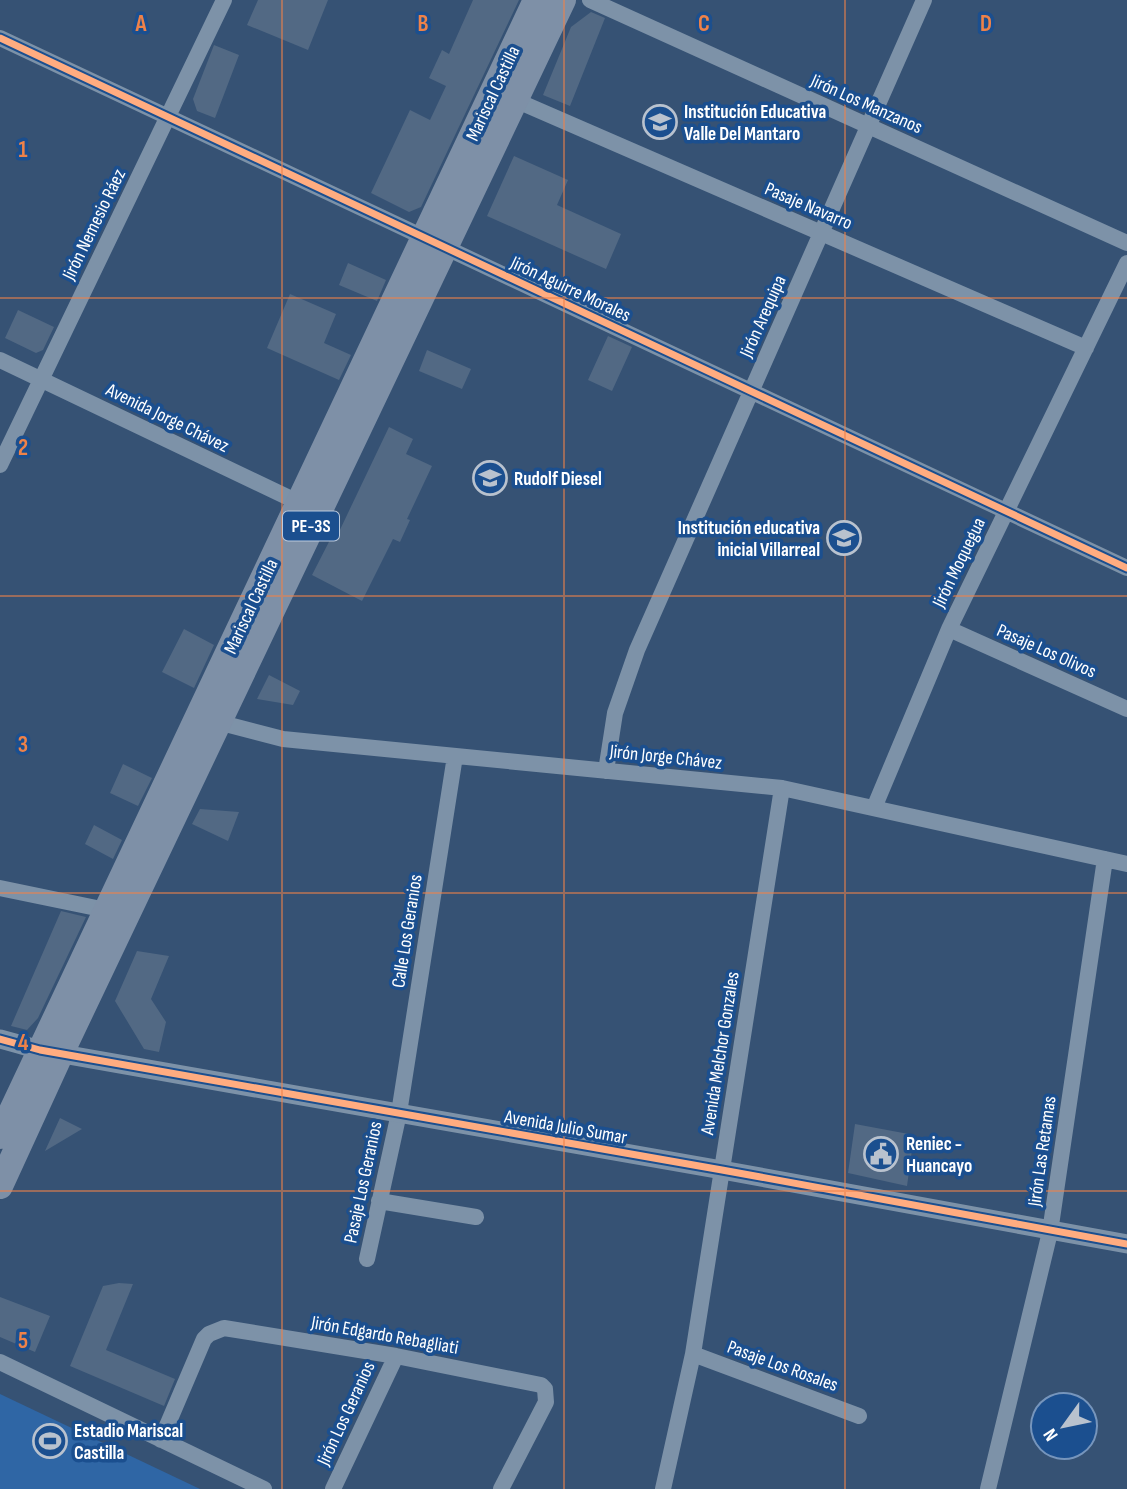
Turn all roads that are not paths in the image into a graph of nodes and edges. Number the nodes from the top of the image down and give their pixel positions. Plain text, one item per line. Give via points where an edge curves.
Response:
1 (224, 0) edge
2 (536, 0) edge
3 (563, 0) edge
4 (590, 0) edge
5 (925, 0) edge
6 (0, 38) edge
7 (515, 100) junction
8 (168, 117) junction
9 (869, 126) junction
10 (821, 233) junction
11 (435, 241) junction
12 (1127, 243) edge
13 (1127, 263) edge
14 (1086, 348) junction
15 (0, 360) edge
16 (41, 380) junction
17 (751, 391) junction
18 (0, 465) edge
19 (308, 507) junction
20 (1007, 511) junction
21 (1127, 568) edge
22 (949, 629) junction
23 (1127, 709) edge
24 (208, 719) junction
25 (455, 756) junction
26 (606, 771) junction
27 (782, 788) junction
28 (874, 808) junction
29 (1105, 859) junction
30 (1127, 864) edge
31 (0, 888) edge
32 (106, 910) junction
33 (0, 1039) edge
34 (51, 1051) junction
35 (399, 1113) junction
36 (0, 1136) edge
37 (722, 1170) junction
38 (0, 1186) edge
39 (379, 1200) junction
40 (476, 1217) dead end
41 (1050, 1232) junction
42 (1127, 1244) edge
43 (367, 1259) dead end
44 (693, 1354) junction
45 (396, 1356) junction
46 (0, 1363) edge
47 (859, 1416) dead end
48 (161, 1440) junction
49 (988, 1487) edge
50 (264, 1489) edge
51 (333, 1489) edge
52 (501, 1489) edge
53 (663, 1489) edge

1 - 8 street, Jirón Nemesio Ráez
2 - 11 highway, Mariscal Castilla / PE-3S
3 - 7 highway, Mariscal Castilla / PE-3S
4 - 9 street, Jirón Los Manzanos
5 - 9 street, Jirón Arequipa
6 - 8 street, Jirón Aguirre Morales
7 - 10 street, Pasaje Navarro
7 - 11 highway, Mariscal Castilla / PE-3S
8 - 11 street, Jirón Aguirre Morales
8 - 16 street, Jirón Nemesio Ráez
9 - 10 street, Jirón Arequipa
9 - 12 street, Jirón Los Manzanos
10 - 14 street, Pasaje Navarro
10 - 17 street, Jirón Arequipa
11 - 17 street, Jirón Aguirre Morales
11 - 19 highway, Mariscal Castilla / PE-3S
13 - 14 street, Jirón Moquegua
14 - 20 street, Jirón Moquegua
15 - 16 street, Avenida Jorge Chávez
16 - 18 street, Jirón Nemesio Ráez
16 - 19 street, Avenida Jorge Chávez
17 - 20 street, Jirón Aguirre Morales
17 - 26 street, Jirón Arequipa via 637,650 615,713
19 - 24 highway, Mariscal Castilla / PE-3S
20 - 21 street, Jirón Aguirre Morales
20 - 22 street, Jirón Moquegua
22 - 23 street, Pasaje Los Olivos
22 - 28 street, Jirón Moquegua
24 - 25 street, Jirón Jorge Chávez via 283,739
24 - 32 highway, Mariscal Castilla / PE-3S
24 - 34 highway, Mariscal Castilla / PE-3S
25 - 26 street, Jirón Jorge Chávez
25 - 35 street, Calle Los Geranios
26 - 27 street, Jirón Jorge Chávez
27 - 28 street, Jirón Jorge Chávez
27 - 37 street, Avenida Melchor Gonzales
28 - 29 street, Jirón Jorge Chávez
29 - 30 street, Jirón Jorge Chávez
29 - 41 street, Jirón Las Retamas
31 - 32 street
32 - 34 highway, Mariscal Castilla / PE-3S
33 - 34 street, Avenida Julio Sumar
34 - 35 street, Avenida Julio Sumar
34 - 36 highway, Mariscal Castilla / PE-3S
34 - 38 highway, PE-3S
35 - 37 street, Avenida Julio Sumar
35 - 39 street, Pasaje Los Geranios
37 - 41 street, Avenida Julio Sumar
37 - 44 street, Avenida Melchor Gonzales
39 - 40 street
39 - 43 street, Pasaje Los Geranios
41 - 42 street, Avenida Julio Sumar
41 - 49 street, Jirón Las Retamas
44 - 47 street, Pasaje Los Rosales
44 - 53 street, Avenida Melchor Gonzales
45 - 48 street, Jirón Edgardo Rebagliati via 216,1330 204,1339
45 - 51 street, Jirón Los Geranios
45 - 52 street, Jirón Edgardo Rebagliati via 545,1389 546,1402
46 - 48 street
48 - 50 street

